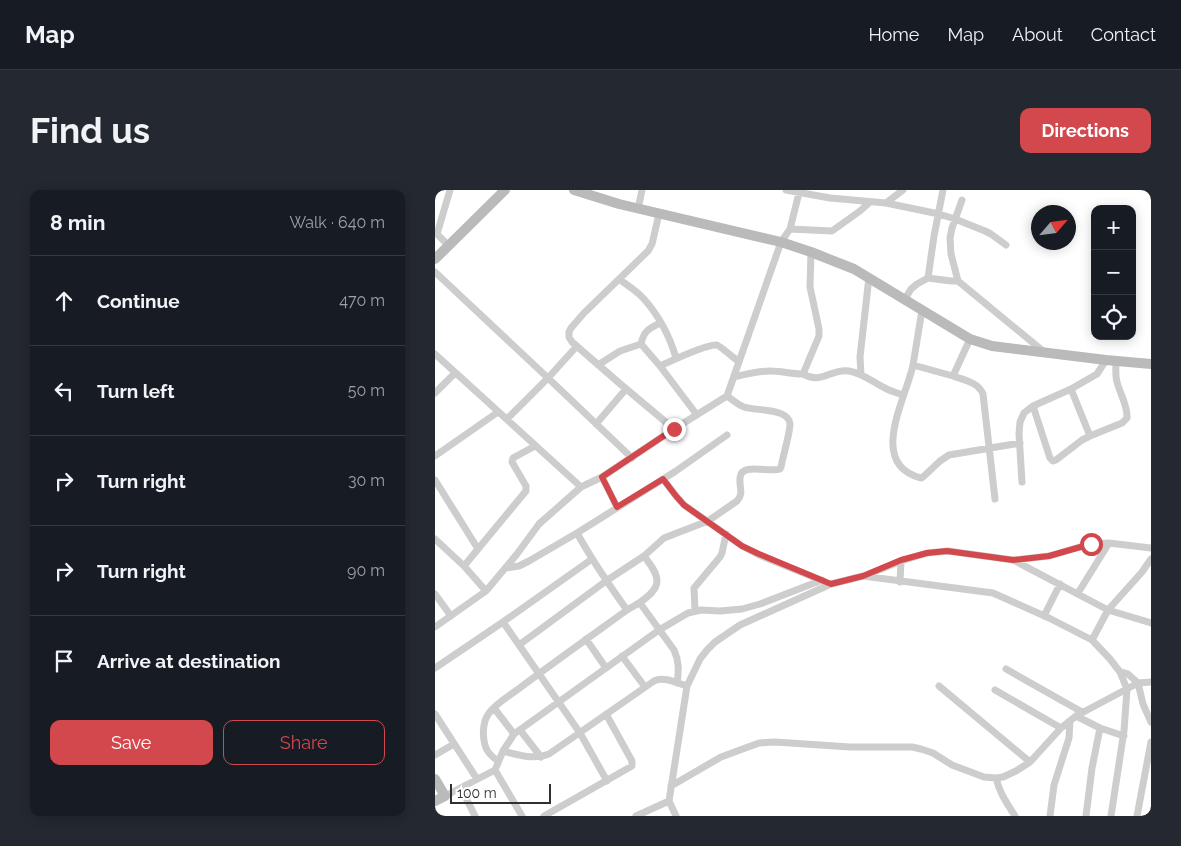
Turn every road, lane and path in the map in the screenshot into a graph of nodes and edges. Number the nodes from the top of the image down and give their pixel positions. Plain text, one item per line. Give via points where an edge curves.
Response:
1 (450, 190) edge
2 (505, 190) edge
3 (574, 190) edge
4 (642, 190) edge
5 (786, 190) edge
6 (903, 190) edge
7 (943, 190) edge
8 (799, 193) junction
9 (962, 200) dead end
10 (870, 202) junction
11 (886, 203) junction
12 (638, 209) junction
13 (659, 214) junction
14 (939, 214) junction
15 (955, 219) junction
16 (790, 229) junction
17 (436, 233) edge
18 (781, 242) junction
19 (448, 245) junction
20 (1006, 245) dead end
21 (811, 252) junction
22 (435, 258) edge
23 (435, 272) edge
24 (869, 277) junction
25 (928, 278) junction
26 (619, 279) junction
27 (958, 281) junction
28 (905, 299) junction
29 (922, 310) junction
30 (660, 323) junction
31 (970, 339) junction
32 (641, 344) junction
33 (577, 346) junction
34 (1043, 352) junction
35 (435, 354) edge
36 (677, 358) junction
37 (1111, 361) junction
38 (739, 362) junction
39 (1151, 364) edge
40 (598, 365) junction
41 (913, 365) junction
42 (661, 366) junction
43 (455, 373) junction
44 (803, 374) junction
45 (861, 374) junction
46 (953, 376) junction
47 (734, 377) junction
48 (548, 378) junction
49 (626, 389) junction
50 (1071, 389) junction
51 (435, 392) edge
52 (903, 395) junction
53 (727, 396) junction
54 (1033, 406) junction
55 (499, 412) junction
56 (697, 415) junction
57 (507, 419) junction
58 (597, 424) junction
59 (674, 429) junction
60 (727, 435) dead end
61 (1090, 436) junction
62 (1020, 443) junction
63 (535, 446) junction
64 (989, 448) junction
65 (435, 456) edge
66 (632, 458) junction
67 (602, 477) junction
68 (663, 479) junction
69 (435, 480) edge
70 (1022, 482) dead end
71 (581, 488) junction
72 (995, 498) dead end
73 (617, 507) junction
74 (708, 522) junction
75 (577, 532) junction
76 (726, 534) junction
77 (435, 539) edge
78 (1109, 543) junction
79 (1151, 548) edge
80 (478, 549) junction
81 (644, 556) junction
82 (592, 559) junction
83 (1151, 559) edge
84 (901, 560) junction
85 (1013, 560) junction
86 (464, 566) junction
87 (506, 568) junction
88 (863, 576) junction
89 (822, 580) junction
90 (606, 581) junction
91 (900, 582) junction
92 (831, 584) junction
93 (1060, 584) junction
94 (486, 592) junction
95 (435, 594) edge
96 (1078, 594) junction
97 (640, 603) junction
98 (627, 610) junction
99 (1108, 610) junction
100 (695, 611) junction
101 (451, 616) junction
102 (1044, 616) junction
103 (503, 622) junction
104 (1151, 623) edge
105 (435, 627) edge
106 (659, 630) junction
107 (586, 640) junction
108 (1092, 640) junction
109 (519, 645) junction
110 (622, 656) junction
111 (435, 668) edge
112 (606, 668) junction
113 (1006, 669) dead end
114 (1120, 672) junction
115 (539, 674) junction
116 (1151, 682) edge
117 (677, 683) junction
118 (1138, 683) junction
119 (687, 686) junction
120 (939, 686) dead end
121 (645, 687) junction
122 (1127, 689) junction
123 (995, 690) dead end
124 (559, 703) junction
125 (494, 708) junction
126 (435, 714) edge
127 (606, 714) junction
128 (1079, 714) junction
129 (1069, 721) junction
130 (1151, 722) edge
131 (1061, 728) junction
132 (1100, 728) junction
133 (517, 732) junction
134 (580, 733) junction
135 (1124, 736) junction
136 (454, 744) junction
137 (1151, 747) edge
138 (503, 751) junction
139 (435, 755) edge
140 (541, 757) junction
141 (498, 761) junction
142 (1030, 762) junction
143 (495, 770) junction
144 (996, 778) junction
145 (435, 779) edge
146 (477, 779) junction
147 (607, 781) junction
148 (671, 786) junction
149 (461, 788) junction
150 (440, 799) edge
151 (669, 801) junction
152 (475, 816) edge
153 (521, 816) edge
154 (544, 816) edge
155 (636, 816) edge
156 (676, 816) edge
157 (1015, 816) edge
158 (1050, 816) edge
159 (1086, 816) edge
160 (1111, 816) edge
161 (1137, 816) edge

1 - 17 street
2 - 19 street
3 - 12 street
4 - 12 street
5 - 8 street
6 - 11 street
7 - 14 street
8 - 10 street
8 - 16 street
9 - 15 street
10 - 11 street
10 - 16 street via 832,231
11 - 14 street
12 - 13 street
13 - 18 street
13 - 26 street via 648,251
14 - 15 street
14 - 25 street
15 - 20 street via 991,234
15 - 27 street via 950,238
16 - 18 street
17 - 19 street
18 - 21 street
18 - 38 street
19 - 22 street
21 - 24 street
21 - 44 street via 810,287 819,336
23 - 48 street
24 - 28 street
24 - 45 street
25 - 27 street
25 - 28 street via 911,289
26 - 30 street via 643,298
26 - 33 street via 571,328 569,337
27 - 34 street
28 - 29 street
29 - 31 street
29 - 41 street
30 - 32 street via 644,333
30 - 36 street
31 - 34 street via 992,346
31 - 46 street
32 - 40 street via 620,351
32 - 42 street
33 - 40 street
33 - 48 street
34 - 37 street
35 - 43 street
36 - 38 street via 718,345
36 - 42 street
37 - 39 street
37 - 50 street via 1097,374
37 - 61 street via 1127,418
38 - 47 street
40 - 49 street
41 - 46 street
41 - 52 street
42 - 56 street
43 - 51 street
43 - 55 street
44 - 45 street via 814,378 844,370
44 - 47 street via 764,371
45 - 52 street
46 - 64 street via 981,388
47 - 53 street
48 - 57 street
48 - 58 street
49 - 58 street
49 - 59 street
50 - 54 street
50 - 61 street
52 - 64 street via 892,443 897,463 903,469 921,478 949,456
53 - 56 street
53 - 74 street via 743,406 783,414 790,425 780,469 741,472 741,498
54 - 61 street via 1051,460 1056,460
54 - 62 street via 1021,417
55 - 57 street
55 - 65 street
56 - 59 street
57 - 63 street
58 - 66 street
59 - 66 street
60 - 68 street
62 - 64 street
62 - 70 street
63 - 71 street
63 - 80 street via 513,458 512,462 526,491
64 - 72 street
66 - 67 street
67 - 71 street
67 - 73 street
68 - 73 street
68 - 74 street via 684,505
69 - 80 street
71 - 87 street via 539,524
73 - 75 street
74 - 76 street
74 - 81 street via 664,538
75 - 82 street
75 - 87 street via 519,566
76 - 89 street via 742,546
76 - 100 street via 720,557 695,588
77 - 86 street
78 - 79 street
78 - 85 street
78 - 96 street
80 - 86 street
81 - 90 street
81 - 97 street via 657,581 653,592
82 - 90 street
82 - 103 street
83 - 99 street
84 - 85 street via 947,551
84 - 88 street
84 - 91 street
85 - 93 street
86 - 94 street
87 - 94 street
88 - 91 street
88 - 92 street
89 - 92 street
89 - 100 street via 742,609
90 - 98 street
90 - 109 street
91 - 102 street via 993,593
92 - 119 street via 740,625 724,636 700,658
93 - 96 street
93 - 102 street
94 - 101 street
95 - 101 street
96 - 99 street
97 - 98 street
97 - 106 street
98 - 107 street
99 - 104 street
99 - 108 street
100 - 106 street
101 - 105 street
102 - 108 street
103 - 109 street
103 - 111 street
106 - 110 street
106 - 117 street via 677,658
107 - 112 street
107 - 115 street
108 - 114 street
109 - 115 street
110 - 112 street
110 - 121 street
112 - 124 street
113 - 128 street
114 - 118 street
114 - 122 street
115 - 124 street
115 - 125 street
116 - 118 street
117 - 119 street
117 - 121 street via 658,679
118 - 122 street
118 - 130 street
119 - 148 street
120 - 142 street
121 - 127 street
122 - 128 street
122 - 135 street
123 - 131 street
124 - 133 street
124 - 134 street
125 - 133 street
125 - 141 street via 485,720 483,731 488,752
126 - 136 street
127 - 134 street
127 - 147 street via 633,764
128 - 129 street
128 - 132 street
129 - 131 street
129 - 158 street via 1069,738 1054,785
131 - 142 street
132 - 135 street
132 - 159 street
133 - 138 street
133 - 140 street
134 - 140 street
134 - 147 street
135 - 160 street
136 - 139 street
136 - 146 street
137 - 161 street
138 - 140 street
138 - 141 street
141 - 143 street
142 - 144 street
143 - 146 street
143 - 153 street
144 - 148 street via 984,777 952,765 933,753 912,747 759,742 721,757
144 - 157 street via 998,788
145 - 150 street
146 - 149 street
147 - 154 street
148 - 151 street
149 - 150 street
149 - 152 street
151 - 155 street
151 - 156 street

